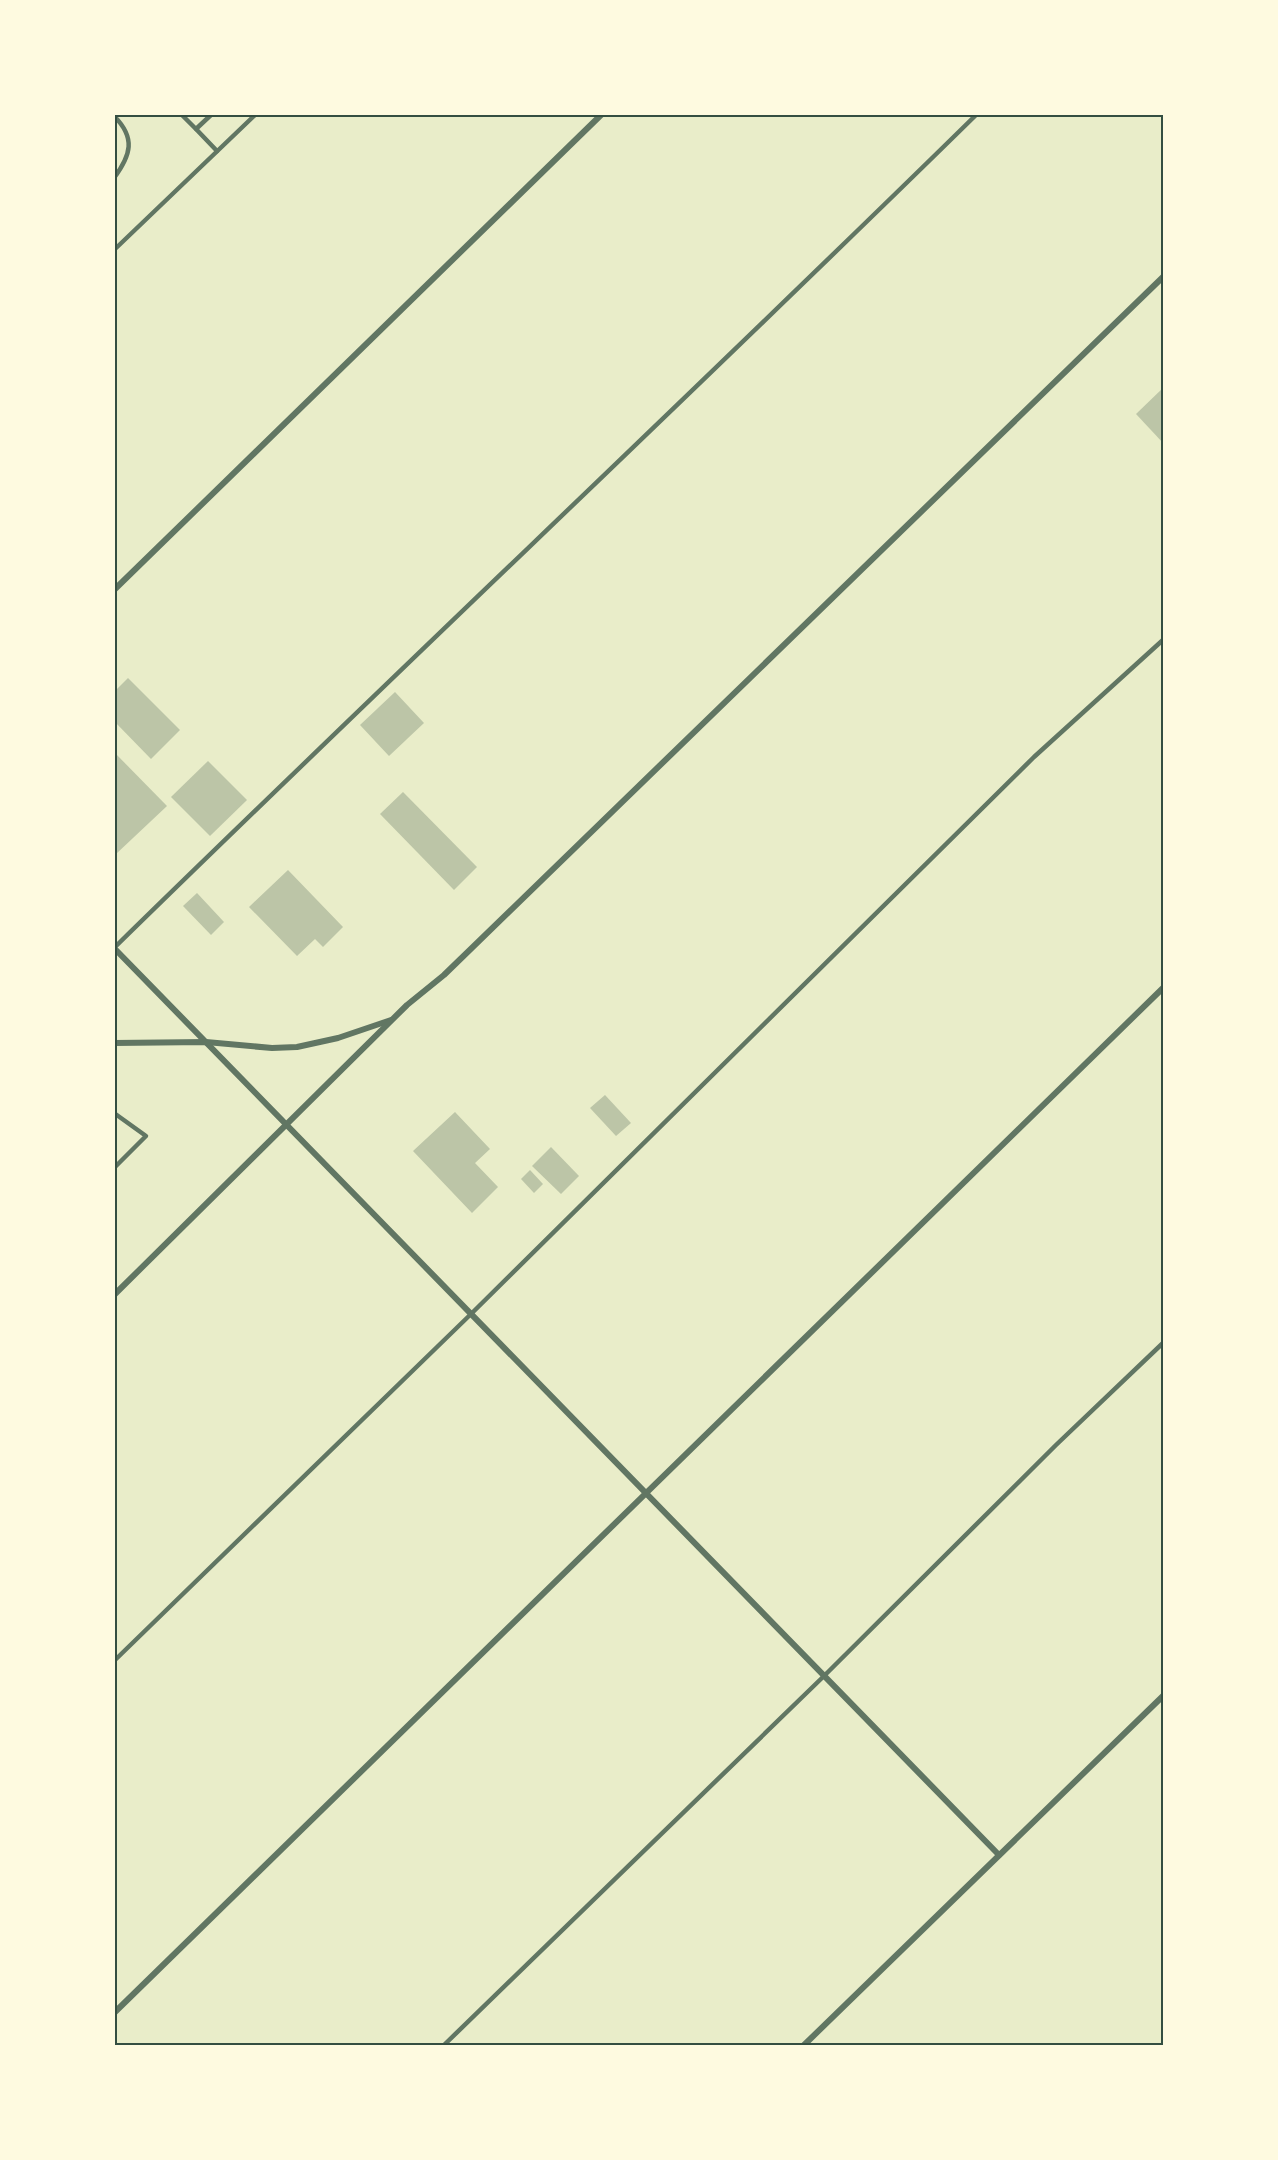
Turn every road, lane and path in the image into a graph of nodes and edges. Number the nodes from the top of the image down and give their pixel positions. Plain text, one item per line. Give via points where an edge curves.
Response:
1 (181, 114) edge
2 (212, 114) edge
3 (256, 114) edge
4 (602, 114) edge
5 (977, 114) edge
6 (114, 116) edge
7 (196, 129) junction
8 (217, 151) junction
9 (114, 178) edge
10 (114, 250) edge
11 (1164, 276) edge
12 (114, 590) edge
13 (1164, 639) edge
14 (114, 948) edge
15 (1164, 987) edge
16 (394, 1018) junction
17 (206, 1042) junction
18 (114, 1043) edge
19 (114, 1113) edge
20 (286, 1125) junction
21 (114, 1168) edge
22 (114, 1295) edge
23 (471, 1314) junction
24 (1164, 1342) edge
25 (645, 1493) junction
26 (114, 1661) edge
27 (824, 1676) junction
28 (1164, 1695) edge
29 (999, 1855) junction
30 (114, 2013) edge
31 (443, 2046) edge
32 (803, 2046) edge

1 - 7 lane
2 - 7 lane
3 - 8 lane
4 - 12 street
5 - 14 lane
6 - 9 lane via 127,131 129,147
7 - 8 lane
8 - 10 lane
11 - 16 street via 461,958
13 - 23 lane via 1034,757
14 - 17 street
15 - 25 street
16 - 17 street via 338,1038 297,1047
16 - 20 street
17 - 18 street
17 - 20 street
19 - 21 lane via 146,1136
20 - 22 street
20 - 23 street
23 - 25 street
23 - 26 lane
24 - 27 lane
25 - 27 street
25 - 30 street
27 - 29 street
27 - 31 lane
28 - 29 street
29 - 32 street

